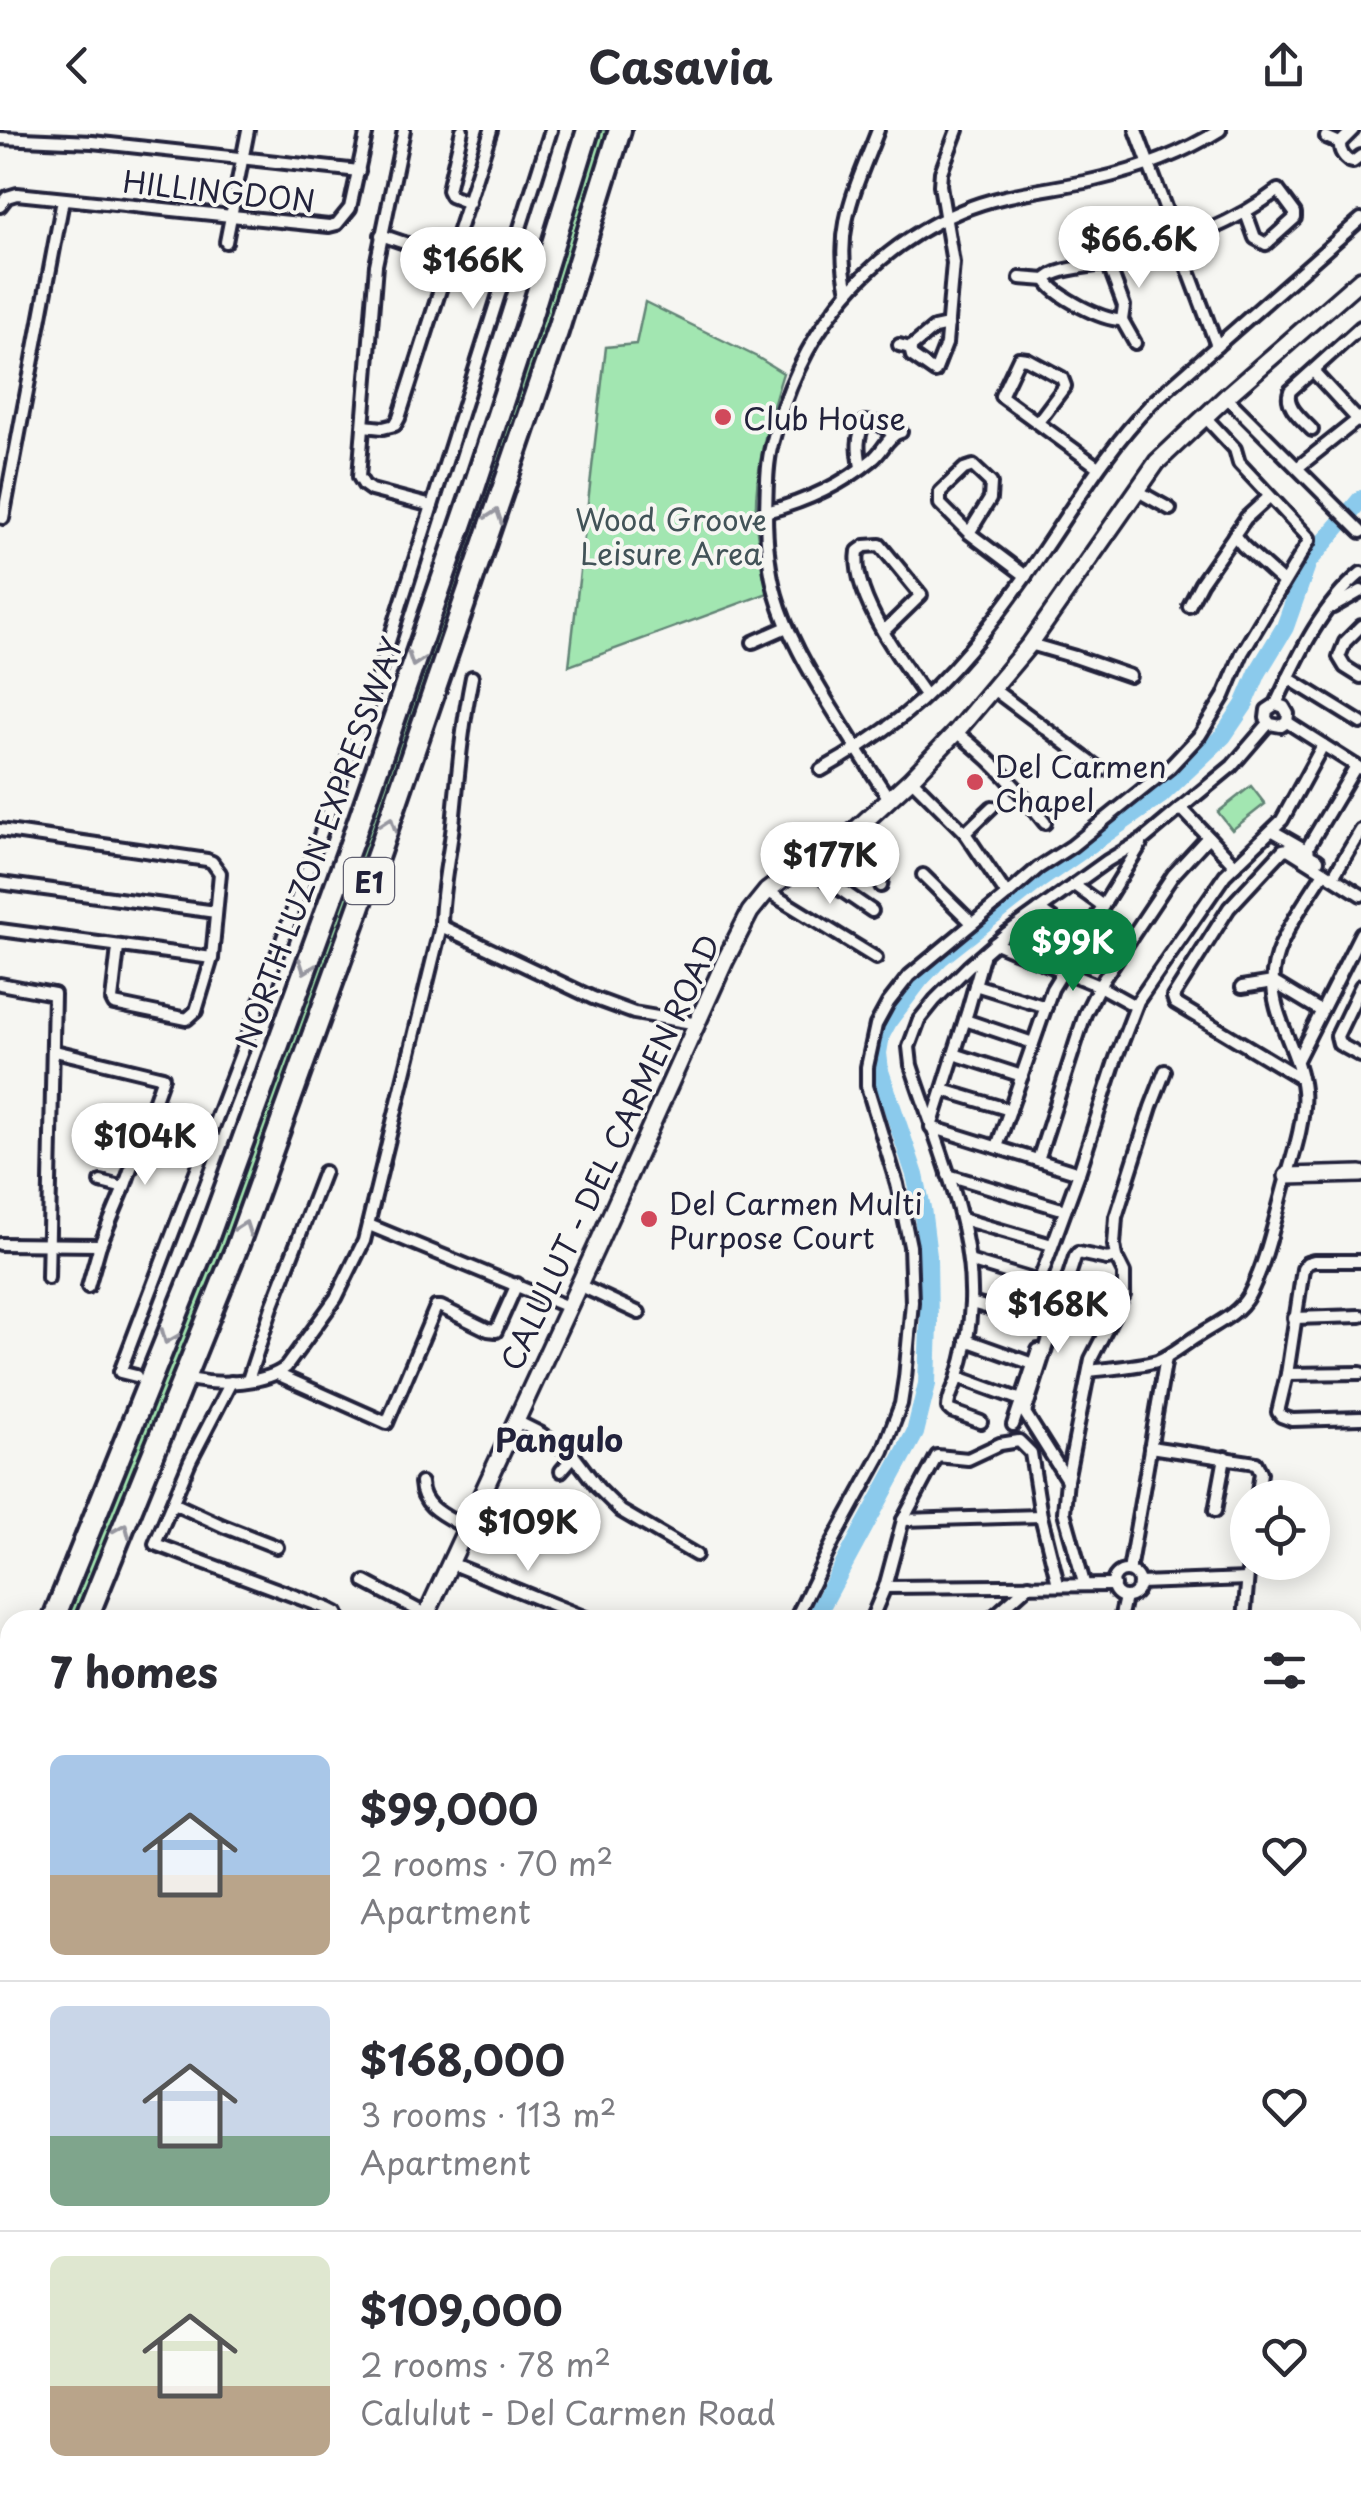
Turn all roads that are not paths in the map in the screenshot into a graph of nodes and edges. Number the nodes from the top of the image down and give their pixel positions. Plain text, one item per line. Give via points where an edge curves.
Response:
1 (248, 130) edge
2 (367, 130) edge
3 (404, 130) edge
4 (462, 130) edge
5 (491, 130) edge
6 (551, 130) edge
7 (588, 130) edge
8 (620, 130) edge
9 (878, 130) edge
10 (957, 130) edge
11 (1136, 130) edge
12 (1220, 130) edge
13 (1353, 130) edge
14 (92, 136) edge
15 (1326, 137) dead end
16 (0, 138) edge
17 (1340, 143) junction
18 (1361, 156) edge
19 (242, 160) junction
20 (1148, 164) junction
21 (359, 170) junction
22 (64, 200) junction
23 (469, 204) junction
24 (0, 206) edge
25 (1246, 213) junction
26 (230, 218) junction
27 (945, 218) junction
28 (1361, 219) edge
29 (382, 234) junction
30 (226, 242) dead end
31 (1178, 242) junction
32 (449, 258) junction
33 (1108, 263) junction
34 (1020, 278) dead end
35 (1361, 279) edge
36 (1046, 280) junction
37 (848, 291) junction
38 (1122, 320) junction
39 (948, 324) junction
40 (1361, 326) edge
41 (1135, 343) dead end
42 (1217, 346) junction
43 (1313, 371) junction
44 (1226, 396) junction
45 (1204, 416) junction
46 (1360, 420) edge
47 (1038, 422) junction
48 (364, 426) junction
49 (1312, 430) dead end
50 (861, 467) junction
51 (1098, 467) junction
52 (1298, 468) junction
53 (5, 486) edge
54 (1136, 490) junction
55 (1269, 497) junction
56 (432, 506) junction
57 (1170, 509) dead end
58 (766, 512) junction
59 (4, 518) dead end
60 (1361, 532) edge
61 (968, 534) junction
62 (1234, 535) junction
63 (1361, 572) edge
64 (1026, 576) junction
65 (1283, 582) junction
66 (1361, 590) edge
67 (1189, 606) dead end
68 (1328, 610) junction
69 (787, 627) junction
70 (1360, 630) edge
71 (883, 632) junction
72 (752, 642) dead end
73 (1030, 644) junction
74 (1130, 676) dead end
75 (472, 677) dead end
76 (1288, 678) junction
77 (1361, 678) edge
78 (994, 689) junction
79 (925, 695) junction
80 (1276, 704) junction
81 (1269, 722) junction
82 (1286, 722) junction
83 (1361, 724) edge
84 (956, 732) junction
85 (1323, 745) junction
86 (857, 749) junction
87 (1359, 768) edge
88 (821, 770) dead end
89 (1101, 770) dead end
90 (912, 779) junction
91 (890, 800) junction
92 (992, 807) dead end
93 (1180, 808) junction
94 (1045, 823) dead end
95 (0, 830) edge
96 (1361, 830) edge
97 (1273, 831) junction
98 (964, 832) junction
99 (850, 835) junction
100 (1208, 837) junction
101 (1144, 838) junction
102 (1308, 851) junction
103 (803, 864) junction
104 (1235, 865) junction
105 (1330, 872) junction
106 (924, 875) dead end
107 (0, 883) edge
108 (1074, 885) junction
109 (881, 886) dead end
110 (1361, 887) edge
111 (767, 890) junction
112 (1007, 895) junction
113 (1361, 895) edge
114 (1103, 906) junction
115 (1039, 910) junction
116 (872, 911) dead end
117 (216, 912) junction
118 (972, 923) junction
119 (441, 926) junction
120 (0, 930) edge
121 (1361, 933) edge
122 (1082, 940) junction
123 (995, 943) junction
124 (118, 948) junction
125 (984, 953) junction
126 (212, 958) junction
127 (876, 958) dead end
128 (1062, 970) junction
129 (1273, 982) junction
130 (0, 984) edge
131 (975, 985) junction
132 (1099, 986) junction
133 (1361, 986) edge
134 (1242, 987) dead end
135 (1046, 1006) junction
136 (1135, 1006) junction
137 (1321, 1011) junction
138 (965, 1020) junction
139 (698, 1024) junction
140 (1034, 1043) junction
141 (55, 1050) junction
142 (954, 1054) junction
143 (1361, 1056) edge
144 (1297, 1060) junction
145 (1165, 1071) dead end
146 (1022, 1076) junction
147 (1300, 1078) junction
148 (943, 1090) junction
149 (1010, 1110) junction
150 (104, 1123) dead end
151 (931, 1128) junction
152 (142, 1132) junction
153 (997, 1148) junction
154 (1038, 1160) junction
155 (324, 1172) dead end
156 (1080, 1172) junction
157 (1361, 1174) edge
158 (948, 1175) junction
159 (1287, 1176) junction
160 (101, 1182) dead end
161 (124, 1188) junction
162 (1065, 1210) junction
163 (962, 1219) junction
164 (369, 1225) junction
165 (0, 1244) edge
166 (48, 1244) junction
167 (100, 1245) junction
168 (1052, 1245) junction
169 (1116, 1257) junction
170 (969, 1261) junction
171 (1361, 1261) edge
172 (48, 1278) dead end
173 (1040, 1282) junction
174 (517, 1284) junction
175 (578, 1284) junction
176 (88, 1287) dead end
177 (971, 1302) junction
178 (568, 1307) junction
179 (639, 1313) dead end
180 (1031, 1313) junction
181 (1361, 1316) edge
182 (1294, 1318) junction
183 (966, 1340) junction
184 (1166, 1357) junction
185 (1034, 1364) junction
186 (1089, 1371) junction
187 (1361, 1372) edge
188 (277, 1374) junction
189 (1287, 1374) junction
190 (136, 1376) dead end
191 (958, 1377) junction
192 (194, 1380) dead end
193 (248, 1380) junction
194 (230, 1382) junction
195 (1022, 1400) junction
196 (1361, 1418) edge
197 (516, 1421) junction
198 (981, 1422) dead end
199 (1013, 1425) dead end
200 (1150, 1447) junction
201 (574, 1456) junction
202 (1225, 1458) junction
203 (560, 1471) dead end
204 (1067, 1480) junction
205 (1259, 1480) edge
206 (420, 1482) dead end
207 (173, 1503) junction
208 (1216, 1512) dead end
209 (1041, 1516) junction
210 (903, 1520) junction
211 (466, 1528) junction
212 (276, 1547) dead end
213 (696, 1555) dead end
214 (450, 1563) junction
215 (1129, 1572) junction
216 (1230, 1580) edge
217 (1247, 1580) edge
218 (364, 1582) dead end
219 (1139, 1583) junction
220 (1058, 1584) junction
221 (1084, 1584) junction
222 (1030, 1585) junction
223 (1114, 1585) junction
224 (885, 1587) junction
225 (1125, 1597) junction
226 (57, 1610) edge
227 (90, 1610) edge
228 (331, 1610) edge
229 (414, 1610) edge
230 (429, 1610) edge
231 (562, 1610) edge
232 (800, 1610) edge
233 (875, 1610) edge
234 (1001, 1610) edge
235 (1122, 1610) edge
236 (1245, 1610) edge

1 - 19 street
2 - 21 street, HILLINGDON
3 - 29 street
4 - 23 street via 448,190
5 - 23 street
6 - 56 street
7 -> 226 highway, NORTH LUZON EXPRESSWAY / E1 via 494,430 352,841 209,1234
227 -> 8 highway, NORTH LUZON EXPRESSWAY / E1 via 237,1248 366,890
9 - 37 street via 843,232
10 - 27 street via 940,185
11 - 20 street
12 - 20 street
13 - 17 street
14 - 16 street
14 - 19 street
15 - 17 street
17 - 18 street via 1349,162
19 - 21 street
19 - 26 street
20 - 27 street via 1005,196
20 - 31 street
21 - 26 street, HILLINGDON via 339,226
22 - 24 street, HILLINGDON via 17,194
22 - 26 street, HILLINGDON
22 - 53 street
23 - 32 street
25 - 25 street via 1278,190 1295,218 1266,244 1255,238
25 - 31 street
26 - 30 street
27 - 37 street via 892,251
27 - 39 street via 953,263
28 - 42 street
29 - 32 street
29 - 48 street
31 - 33 street
31 - 42 street
32 - 48 street via 400,418 383,428
33 - 36 street via 1052,273
33 - 38 street via 1124,306
34 - 36 street
35 - 44 main road, CALULUT - DEL CARMEN ROAD
36 - 38 street via 1052,290
37 - 58 street via 792,380 772,444
38 - 41 street
39 - 39 street via 905,347 935,372 946,344
40 - 43 street
42 - 51 street via 1127,428
43 - 46 street
43 - 49 street via 1288,397
44 - 45 main road, CALULUT - DEL CARMEN ROAD
44 - 52 street
45 - 54 main road, CALULUT - DEL CARMEN ROAD
45 - 55 street
46 - 52 street
47 - 47 street via 1002,396 1019,358 1065,382
47 - 51 street
48 - 56 street via 364,486
50 - 50 street via 881,452 897,433 863,419
50 - 58 street via 824,491
51 - 64 street
52 - 60 street
53 - 59 street
54 - 57 street
54 - 73 main road, CALULUT - DEL CARMEN ROAD
55 - 62 street
55 - 65 street via 1310,541
56 - 190 street via 310,868 120,1372
58 - 69 street via 767,555
61 - 61 street via 939,498 973,466 991,482 992,493
61 - 64 street
62 - 65 street
62 - 67 street
63 - 68 street
64 - 79 street
65 - 112 street via 1191,744
66 - 68 street
68 - 76 street
69 - 72 street
69 - 86 street
70 - 77 street via 1338,657
71 - 71 street via 857,559 872,544 880,545 922,596
71 - 79 street
73 - 74 street
73 - 78 main road, CALULUT - DEL CARMEN ROAD
75 - 119 street
76 - 80 street
76 - 83 street
78 - 84 main road, CALULUT - DEL CARMEN ROAD
78 - 89 street
79 - 86 street
80 - 81 street via 1267,710
80 - 82 street via 1287,710
81 - 82 street
81 - 93 street via 1232,766
82 - 85 street
84 - 90 main road, CALULUT - DEL CARMEN ROAD
84 - 94 street
85 - 87 street
85 - 97 street
86 - 88 street
86 - 91 street
87 - 102 street
90 - 91 main road, CALULUT - DEL CARMEN ROAD
90 - 98 street
91 - 99 main road, CALULUT - DEL CARMEN ROAD
92 - 98 street
93 - 100 street
93 - 101 street
95 - 117 street via 212,862 220,874
96 - 105 street
97 - 102 street
97 - 104 street
98 - 112 street
99 - 103 main road, CALULUT - DEL CARMEN ROAD
99 - 109 street via 883,872
100 - 104 street
100 - 132 street via 1173,874
101 - 108 street
101 - 114 street
102 - 105 street
103 - 111 main road, CALULUT - DEL CARMEN ROAD
103 - 116 street
104 - 136 street
105 - 110 street
105 - 113 street
105 - 129 street via 1279,948
105 - 147 street via 1283,850 1229,908 1172,997
106 - 118 street
107 - 117 street
108 - 114 street
108 - 115 street
111 - 127 street
111 - 139 main road, CALULUT - DEL CARMEN ROAD via 750,912
112 - 118 street
114 - 122 street
115 - 122 street
115 - 123 street
117 - 126 street
118 - 232 street via 909,976 876,1024 867,1086 910,1246 905,1378 883,1451
119 - 139 street via 594,998
119 - 164 street
120 - 124 street
121 - 137 street
122 - 128 street
123 - 125 street
123 - 128 street
124 - 126 street
124 - 126 street via 114,1004 187,1019 196,1011
125 - 131 street
125 - 151 street via 935,1000 913,1032 911,1065
128 - 132 street
128 - 135 street
129 - 134 street
129 - 137 street
129 - 144 street
130 - 141 street via 54,994
131 - 135 street
131 - 138 street
132 - 136 street
132 - 154 street
133 - 143 street via 1336,1036
135 - 140 street
136 - 156 street
137 - 144 street
138 - 140 street
138 - 142 street
139 - 175 main road, CALULUT - DEL CARMEN ROAD
140 - 146 street
141 - 152 street via 163,1077
141 - 166 street
142 - 146 street
142 - 148 street
144 - 147 street
145 - 169 street via 1116,1217
146 - 149 street
147 - 159 street via 1302,1115
148 - 149 street
148 - 151 street
149 - 153 street
150 - 152 street
151 - 153 street
151 - 158 street
152 - 161 street
153 - 154 street
154 - 156 street
155 - 193 street
156 - 162 street
157 - 159 main road
158 - 162 street
158 - 163 street
159 - 184 street via 1247,1299
160 - 161 street
161 - 167 street
162 - 168 street
163 - 168 street
163 - 170 street
164 - 174 street
164 - 188 street via 336,1298
165 - 166 street
166 - 167 street
166 - 172 street
167 - 176 street
168 - 173 street
169 - 186 street via 1124,1294
169 - 204 street via 1075,1257 1025,1413
170 - 173 street
170 - 177 street
171 - 182 street via 1307,1263
173 - 180 street
174 - 178 street
174 - 188 street via 496,1331 436,1308 388,1423
175 - 178 main road, CALULUT - DEL CARMEN ROAD
175 - 179 street
177 - 180 street via 1022,1317
177 - 183 street
178 - 197 main road, CALULUT - DEL CARMEN ROAD
180 - 185 street via 1049,1320
181 - 182 street
182 - 189 street
183 - 185 street
183 - 191 street
184 - 186 street
184 - 200 street
185 - 195 street
186 - 204 street
187 - 189 street
188 - 193 street
189 - 196 street via 1280,1416
191 - 195 street
191 - 198 street via 948,1408
192 - 194 street
193 - 194 street
194 - 207 street
195 - 199 street
197 - 201 street
197 - 211 main road, CALULUT - DEL CARMEN ROAD
200 - 202 street
200 - 215 street
201 - 203 street
201 - 213 street via 621,1510
202 - 205 street via 1256,1463
202 - 208 street
204 - 221 street via 1064,1512
206 - 211 street via 428,1505
207 - 212 street
207 - 228 street via 154,1544
209 - 210 street
209 - 210 street via 1031,1453 1018,1440 968,1459 936,1456
209 - 220 street
210 - 224 street
211 - 214 main road, CALULUT - DEL CARMEN ROAD
214 - 230 main road, CALULUT - DEL CARMEN ROAD
214 - 231 street
215 - 219 street
215 - 223 street via 1116,1576
216 - 219 street
217 - 236 street
218 - 229 street
219 - 225 street
220 - 221 street
220 - 222 street
221 - 223 street
222 - 224 street
222 - 234 street
223 - 225 street
224 - 233 street
225 - 235 street

